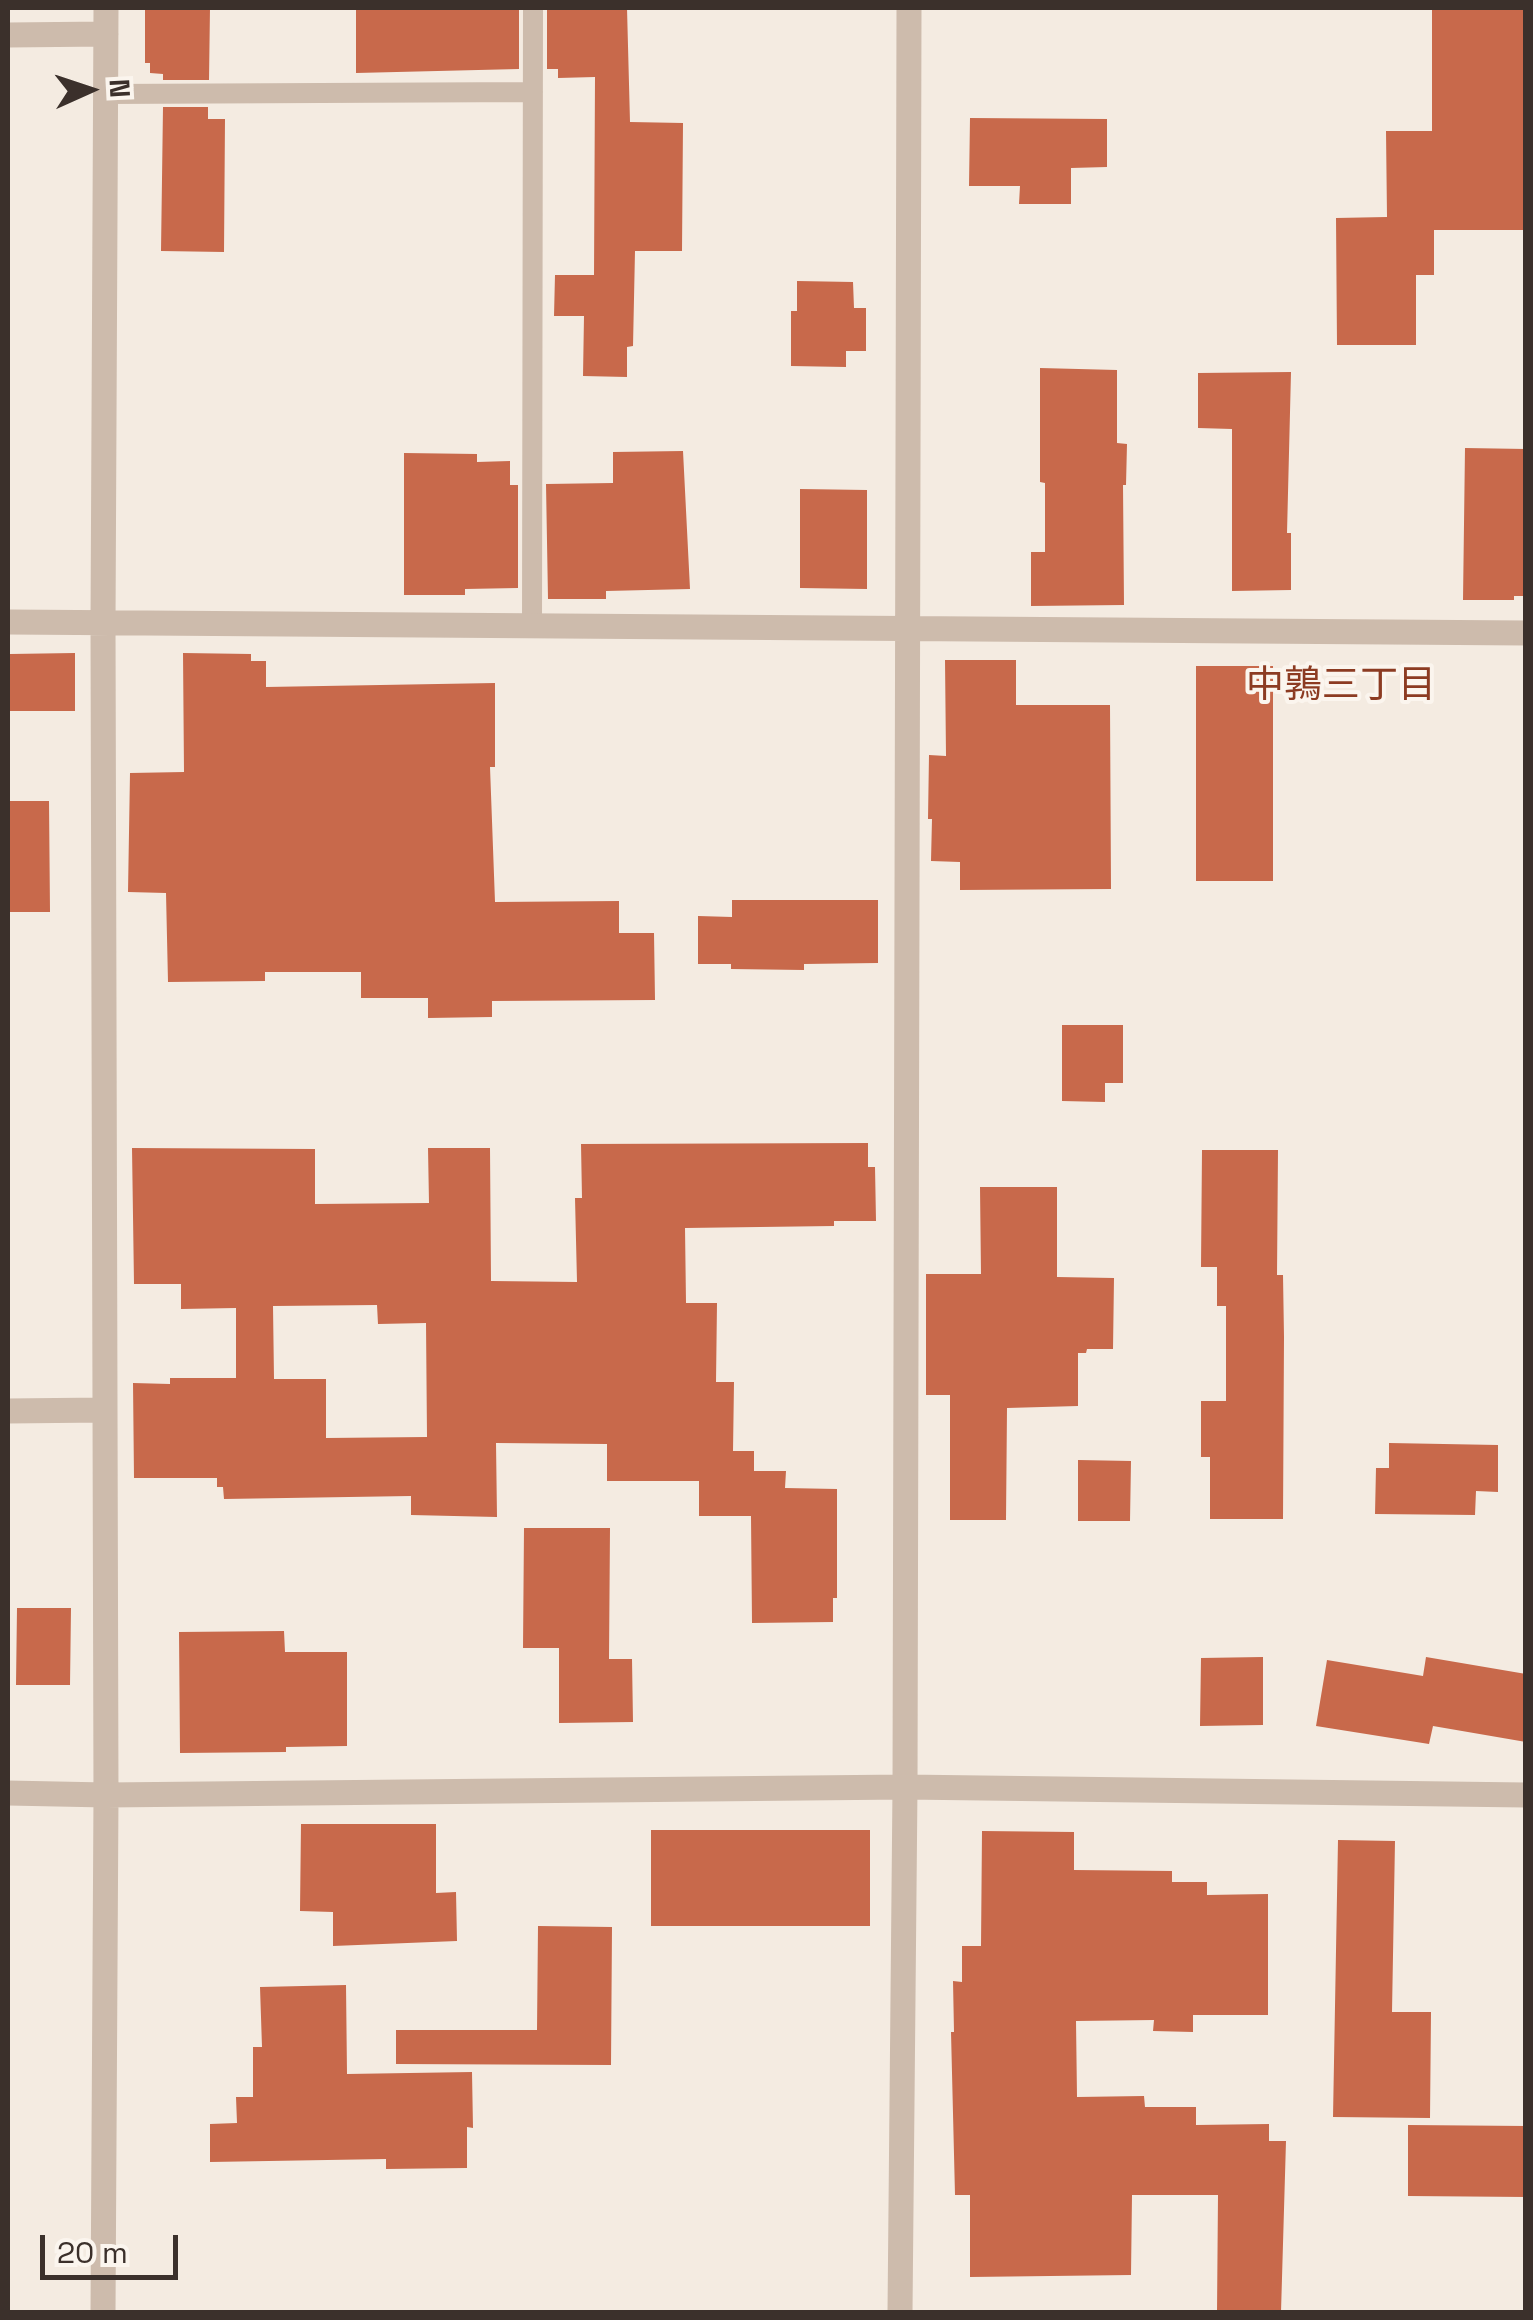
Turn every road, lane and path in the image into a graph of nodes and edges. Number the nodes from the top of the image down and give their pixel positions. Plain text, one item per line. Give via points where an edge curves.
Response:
1 (106, 8) edge
2 (533, 8) edge
3 (909, 8) edge
4 (106, 34) junction
5 (8, 35) edge
6 (533, 92) junction
7 (106, 94) junction
8 (8, 622) edge
9 (103, 622) junction
10 (532, 625) junction
11 (905, 628) junction
12 (1526, 632) edge
13 (104, 1410) junction
14 (8, 1411) edge
15 (905, 1786) junction
16 (8, 1793) edge
17 (106, 1795) junction
18 (1526, 1795) edge
19 (103, 2312) edge
20 (900, 2312) edge

1 - 4 street
2 - 6 lane
3 - 11 street
4 - 5 street
4 - 7 street
6 - 7 lane
6 - 10 lane
7 - 9 street
8 - 9 street
9 - 10 street
9 - 13 street
10 - 11 street
11 - 12 street
11 - 15 street
13 - 14 street
13 - 17 street
15 - 17 street
15 - 18 street
15 - 20 street
16 - 17 street
17 - 19 street

